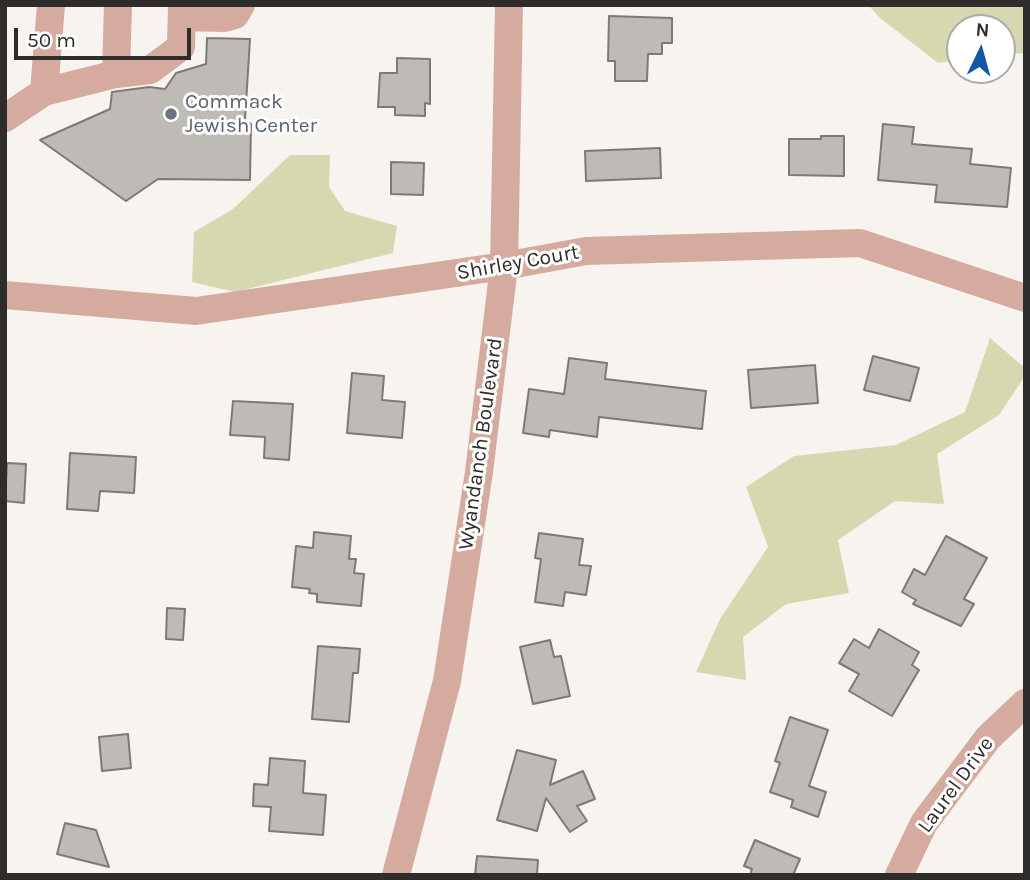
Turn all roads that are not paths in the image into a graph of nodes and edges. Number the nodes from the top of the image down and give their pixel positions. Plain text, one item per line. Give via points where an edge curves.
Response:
1 (51, 5) edge
2 (118, 5) edge
3 (241, 5) edge
4 (509, 5) edge
5 (182, 11) edge
6 (116, 74) junction
7 (44, 92) junction
8 (5, 118) edge
9 (505, 266) junction
10 (5, 295) edge
11 (1025, 298) edge
12 (1025, 703) edge
13 (396, 875) edge
14 (899, 875) edge

1 - 7 street
2 - 6 street
3 - 5 street via 235,15 224,18
4 - 9 street, Wyandanch Boulevard
5 - 6 street via 181,47 150,70
6 - 7 street
7 - 8 street
9 - 10 street, Shirley Court via 196,311
9 - 11 street, Shirley Court via 586,251 860,243
9 - 13 street, Wyandanch Boulevard via 447,681
12 - 14 street, Laurel Drive via 988,738 924,823

